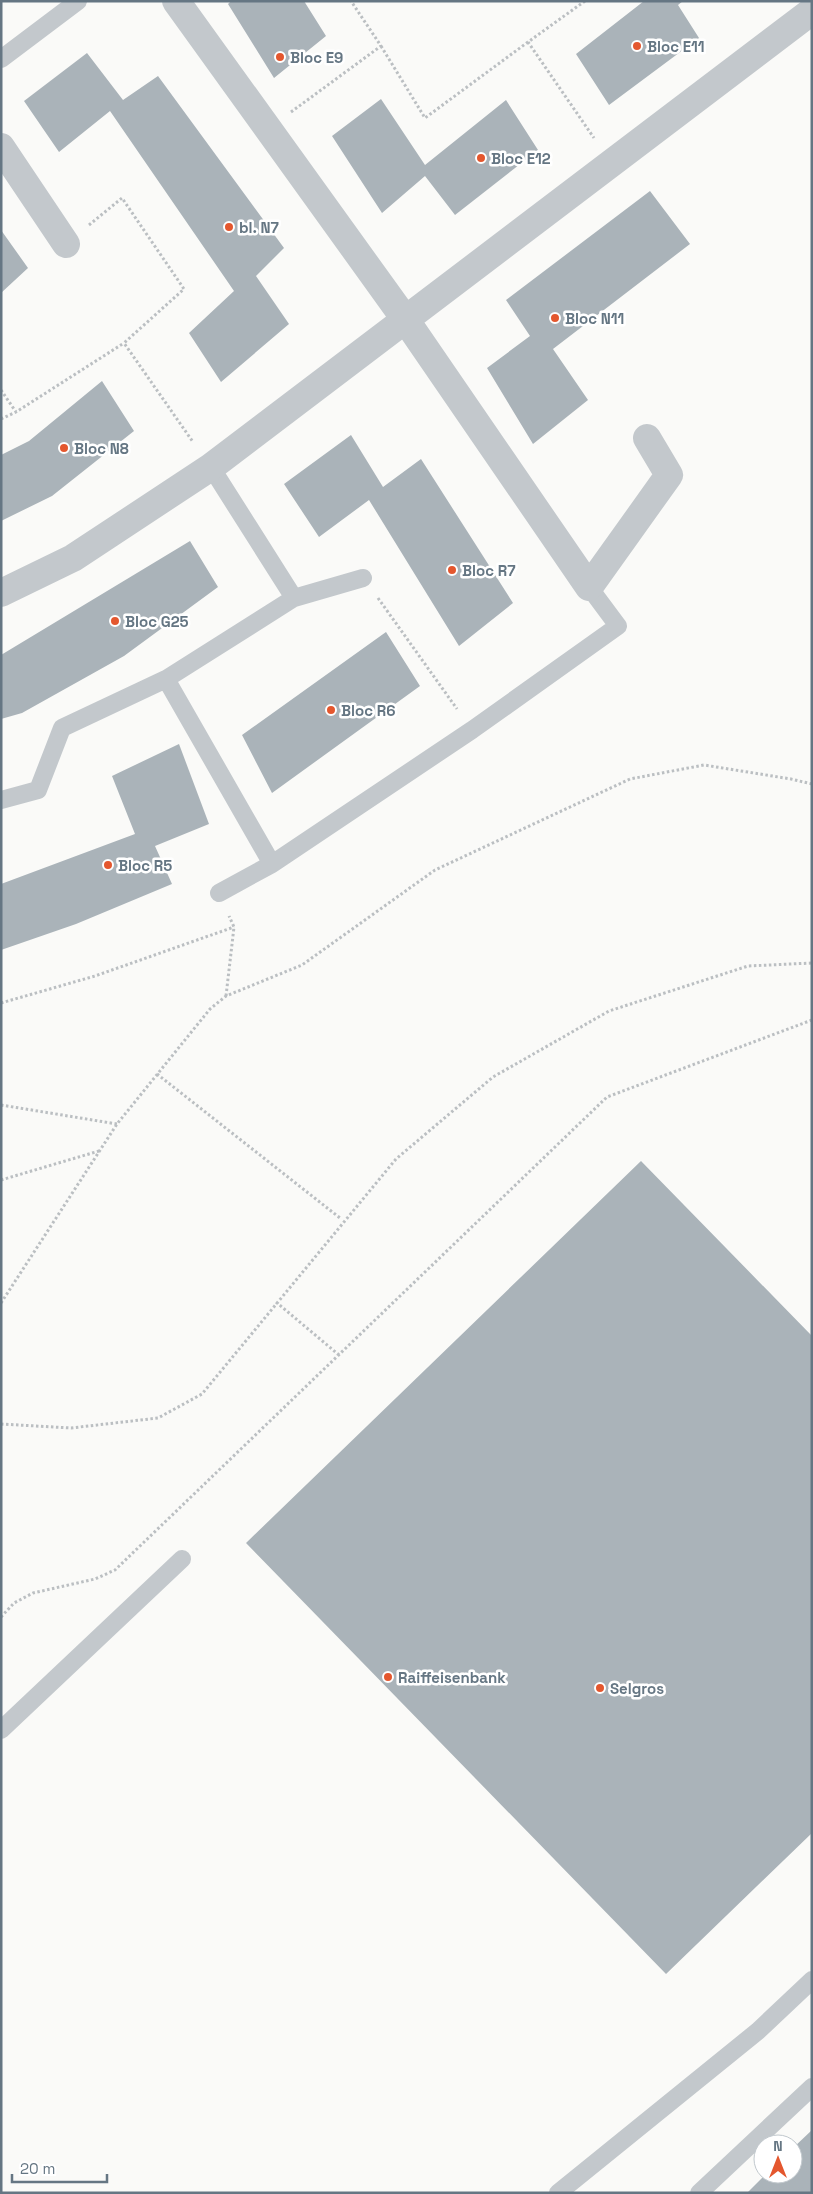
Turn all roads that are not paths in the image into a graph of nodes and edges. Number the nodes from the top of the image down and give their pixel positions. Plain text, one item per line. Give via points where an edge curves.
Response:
1 (78, 1) edge
2 (176, 1) edge
3 (812, 11) edge
4 (1, 59) edge
5 (1, 147) edge
6 (66, 244) road end
7 (405, 318) junction
8 (647, 438) dead end
9 (211, 467) junction
10 (363, 578) road end
11 (589, 587) junction
12 (1, 593) edge
13 (294, 598) junction
14 (166, 679) junction
15 (1, 800) edge
16 (272, 864) junction
17 (219, 893) road end
18 (182, 1559) dead end
19 (1, 1730) edge
20 (812, 1980) edge
21 (812, 2087) edge
22 (558, 2193) edge
23 (699, 2193) edge

1 - 4 lane
2 - 7 street
3 - 7 street
5 - 6 street
7 - 9 street
7 - 11 street
8 - 11 street via 669,474
9 - 12 street via 73,558
9 - 13 lane
10 - 13 lane
11 - 16 lane via 618,626 472,730
13 - 14 lane
14 - 15 lane via 62,728 38,790
14 - 16 lane
16 - 17 lane
18 - 19 lane
20 - 22 lane via 758,2031
21 - 23 lane

